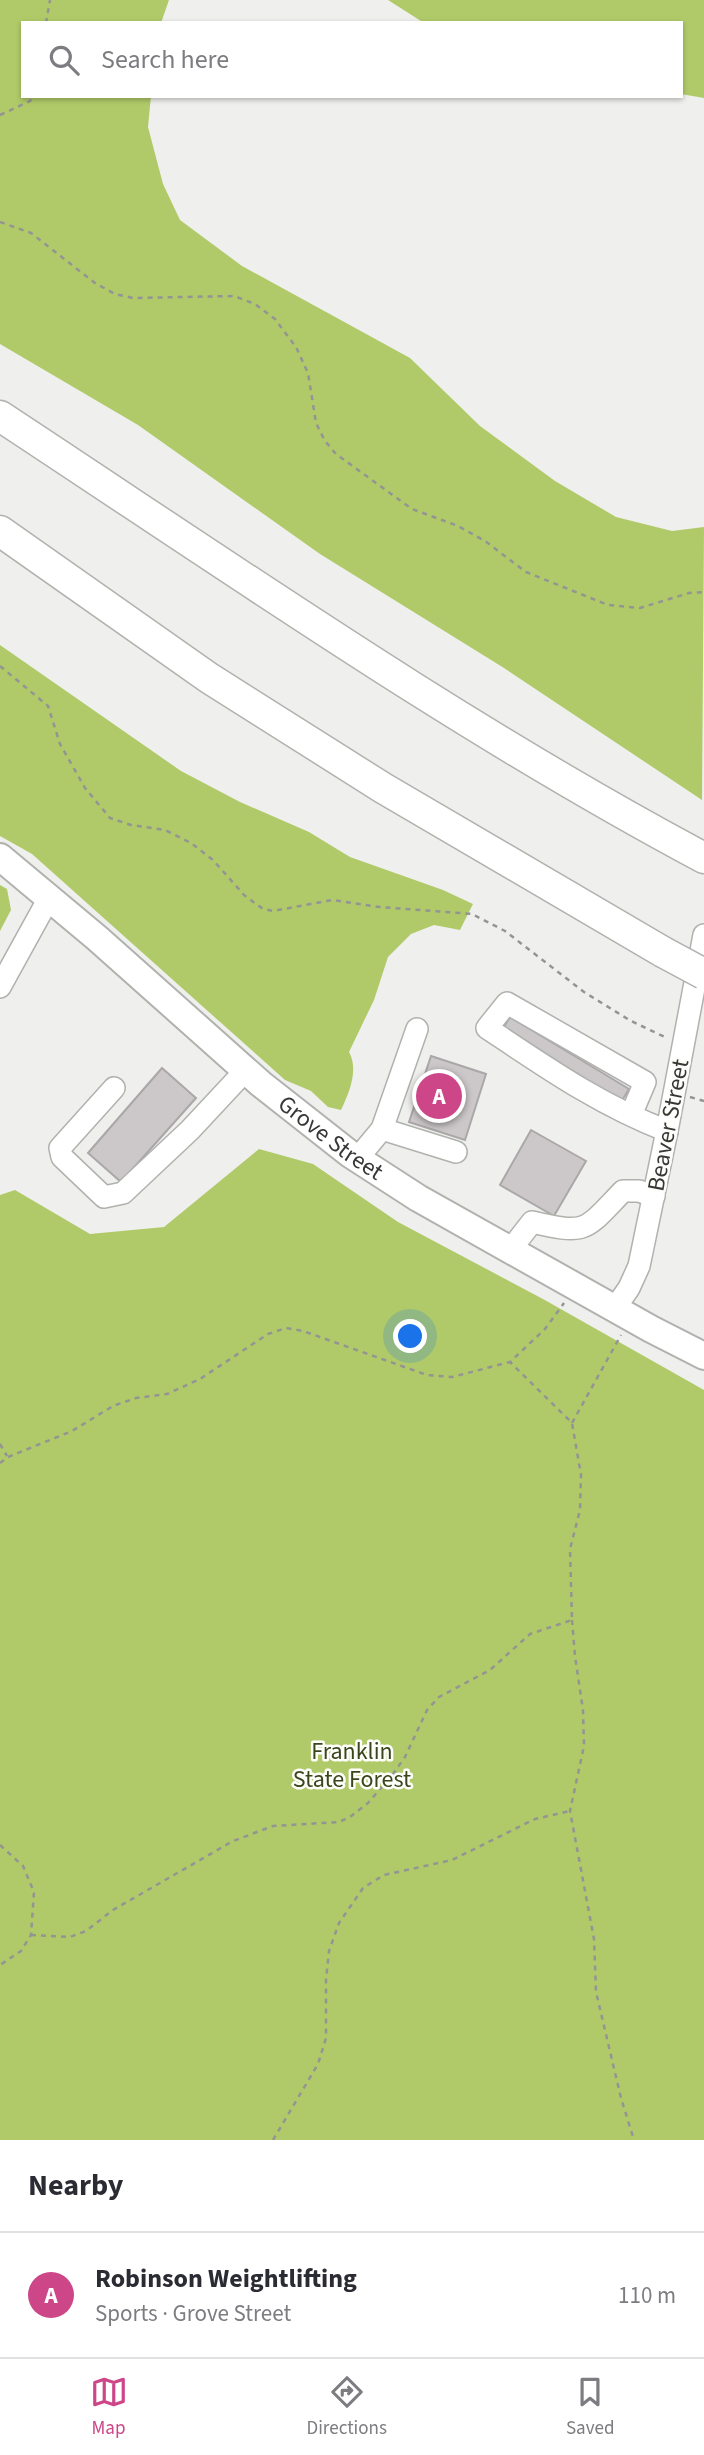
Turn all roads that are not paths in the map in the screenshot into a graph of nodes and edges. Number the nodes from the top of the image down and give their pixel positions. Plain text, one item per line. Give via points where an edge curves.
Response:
1 (0, 416) edge
2 (0, 531) edge
3 (692, 851) edge
4 (0, 857) edge
5 (49, 898) junction
6 (704, 935) edge
7 (704, 974) edge
8 (0, 987) edge
9 (417, 1029) dead end
10 (245, 1071) junction
11 (114, 1088) dead end
12 (631, 1115) junction
13 (382, 1129) junction
14 (667, 1131) junction
15 (456, 1152) dead end
16 (357, 1159) junction
17 (654, 1196) junction
18 (511, 1249) junction
19 (624, 1313) junction
20 (704, 1356) edge

1 - 3 highway via 465,719 596,800
2 - 7 highway, bridge via 220,685 383,788
4 - 5 main road, Grove Street
5 - 8 street
5 - 10 main road, Grove Street
6 - 14 street, Beaver Street
9 - 13 street
10 - 11 street via 122,1194 104,1197 62,1157 60,1148
10 - 16 main road, Grove Street
12 - 12 street via 586,1093 487,1028 507,1003 645,1082
12 - 14 street
13 - 15 street
13 - 16 street
14 - 17 street, Beaver Street
16 - 18 main road, Grove Street
17 - 18 street via 623,1191 590,1225 571,1230 532,1222
17 - 19 street, Beaver Street
18 - 19 main road, Grove Street
19 - 20 main road, Grove Street

